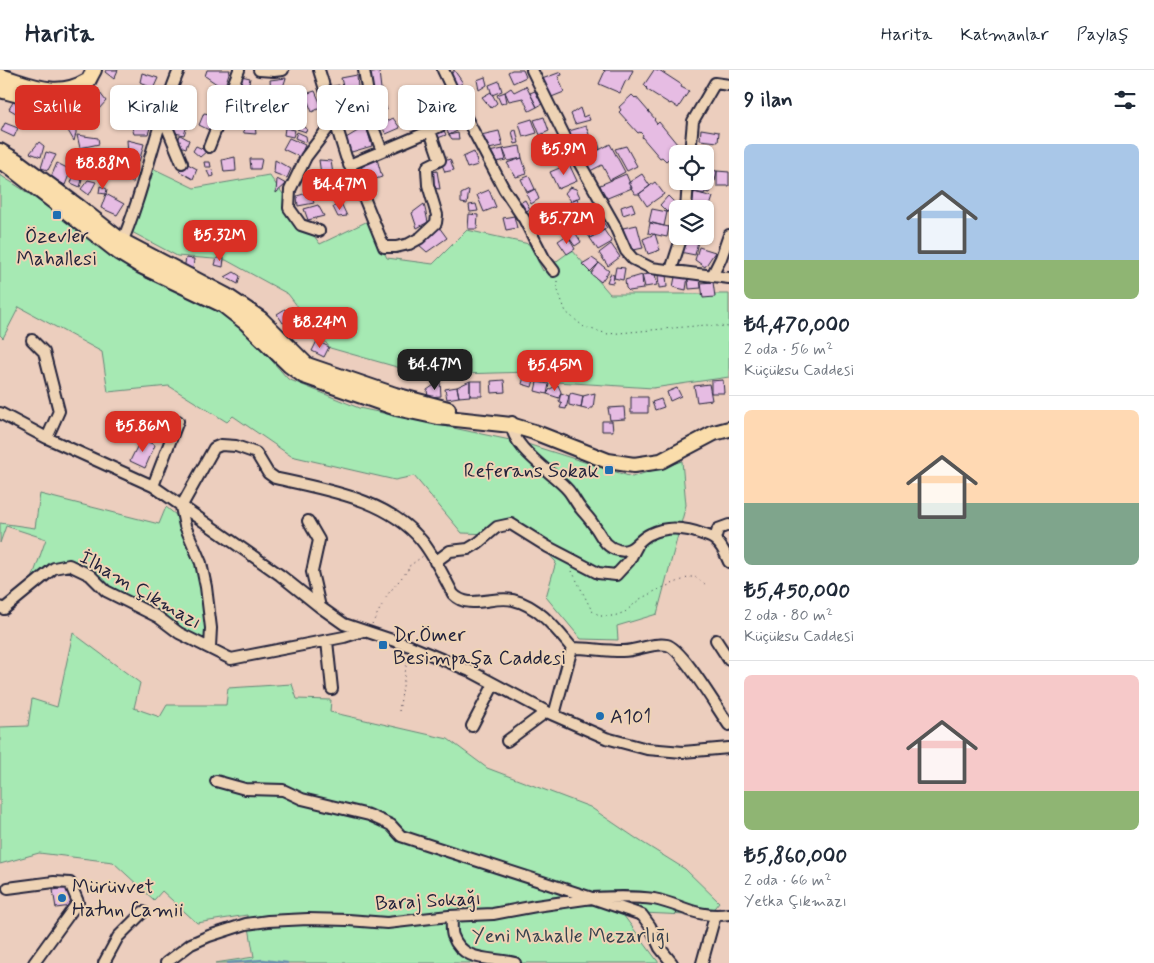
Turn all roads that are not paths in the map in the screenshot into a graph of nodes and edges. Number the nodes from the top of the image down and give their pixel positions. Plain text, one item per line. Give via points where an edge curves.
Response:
1 (179, 70) edge
2 (239, 70) edge
3 (259, 70) edge
4 (283, 70) edge
5 (319, 70) edge
6 (364, 70) edge
7 (443, 70) edge
8 (532, 70) edge
9 (91, 75) edge
10 (0, 76) edge
11 (173, 85) edge
12 (324, 85) edge
13 (450, 85) edge
14 (729, 85) edge
15 (0, 90) edge
16 (157, 130) edge
17 (168, 130) edge
18 (327, 130) edge
19 (338, 130) edge
20 (473, 130) edge
21 (430, 131) joint
22 (691, 145) edge
23 (209, 147) dead end
24 (0, 151) edge
25 (382, 151) junction
26 (0, 162) edge
27 (182, 163) dead end
28 (349, 165) junction
29 (319, 231) dead end
30 (729, 234) edge
31 (679, 245) edge
32 (120, 246) junction
33 (671, 270) junction
34 (554, 271) road end
35 (712, 276) junction
36 (729, 278) edge
37 (32, 340) dead end
38 (1, 417) edge
39 (729, 420) edge
40 (178, 421) dead end
41 (512, 422) junction
42 (729, 429) edge
43 (47, 438) junction
44 (153, 486) junction
45 (181, 507) junction
46 (308, 521) dead end
47 (729, 525) edge
48 (715, 539) junction
49 (639, 543) junction
50 (435, 562) junction
51 (729, 562) edge
52 (320, 607) junction
53 (0, 608) edge
54 (366, 631) junction
55 (327, 640) junction
56 (716, 640) dead end
57 (210, 648) junction
58 (572, 648) junction
59 (729, 660) edge
60 (494, 684) junction
61 (332, 689) dead end
62 (550, 713) junction
63 (729, 725) edge
64 (472, 726) dead end
65 (507, 741) dead end
66 (729, 748) edge
67 (216, 781) dead end
68 (8, 888) dead end
69 (592, 898) junction
70 (143, 912) dead end
71 (729, 914) edge
72 (452, 916) junction
73 (715, 916) junction
74 (34, 963) edge
75 (104, 963) edge
76 (166, 963) edge
77 (515, 963) edge
78 (672, 963) edge
79 (702, 963) edge

1 - 11 street
2 - 23 street
3 - 4 street
5 - 12 street
6 - 25 street via 374,130
7 - 13 street
8 - 33 street via 626,251 633,260 651,268
9 - 10 main road via 77,87 48,90
9 - 15 main road via 80,94 66,102 46,101
14 - 22 street via 715,83 693,121
16 - 32 street
17 - 27 street
18 - 29 street via 306,157 290,190 290,208 301,225
19 - 28 street
20 - 34 street
21 - 25 street
21 - 28 street via 440,160 427,169 436,223 409,244 384,247
24 - 32 main road via 79,207
25 - 28 street
26 - 32 main road
30 - 35 street
31 - 33 street
32 - 41 main road via 226,296 261,319 307,365 439,408
33 - 35 street
35 - 36 street
37 - 43 street via 44,352 59,411
38 - 43 street
39 - 41 main road via 708,426 657,452 631,457 606,452 539,426
40 - 44 street
41 - 42 main road via 608,461 634,464 661,461 714,433
41 - 49 street via 519,443 568,489 603,541 620,551 629,551
43 - 44 street
44 - 45 street
45 - 50 street via 214,448 236,446 256,453 268,473 275,478 332,491 389,514 412,530
45 - 52 street via 280,575
45 - 57 street via 206,586
46 - 52 street via 319,540 312,572
47 - 48 street via 718,529
48 - 49 street via 681,528 662,529 648,534
48 - 51 street
49 - 50 street via 616,575 598,573 510,524 498,527 468,549 450,551
50 - 58 street via 459,600 512,600 529,606
52 - 54 street via 344,624
53 - 57 street, İlham Çıkmazı via 4,609 54,568 69,564 90,575 106,591
54 - 55 street, İlham Çıkmazı
54 - 60 street via 410,646
55 - 57 street, İlham Çıkmazı via 231,659
55 - 61 street
56 - 59 street
58 - 62 street
58 - 63 street via 623,652 668,645 691,669
60 - 62 street
60 - 64 street
62 - 65 street
62 - 66 street via 606,738 647,749 683,752
67 - 69 street via 245,789 283,790 302,798 369,814 391,825 400,836
68 - 74 street via 70,883 78,902
69 - 72 street, Baraj Sokağı via 493,914
69 - 73 street via 626,896 654,900
69 - 78 street, Baraj Sokağı via 642,914
70 - 75 street via 118,937
71 - 73 street
72 - 76 street, Baraj Sokağı via 387,923 308,919 246,924 191,944
72 - 77 street via 453,936 461,950 474,958
73 - 79 street

